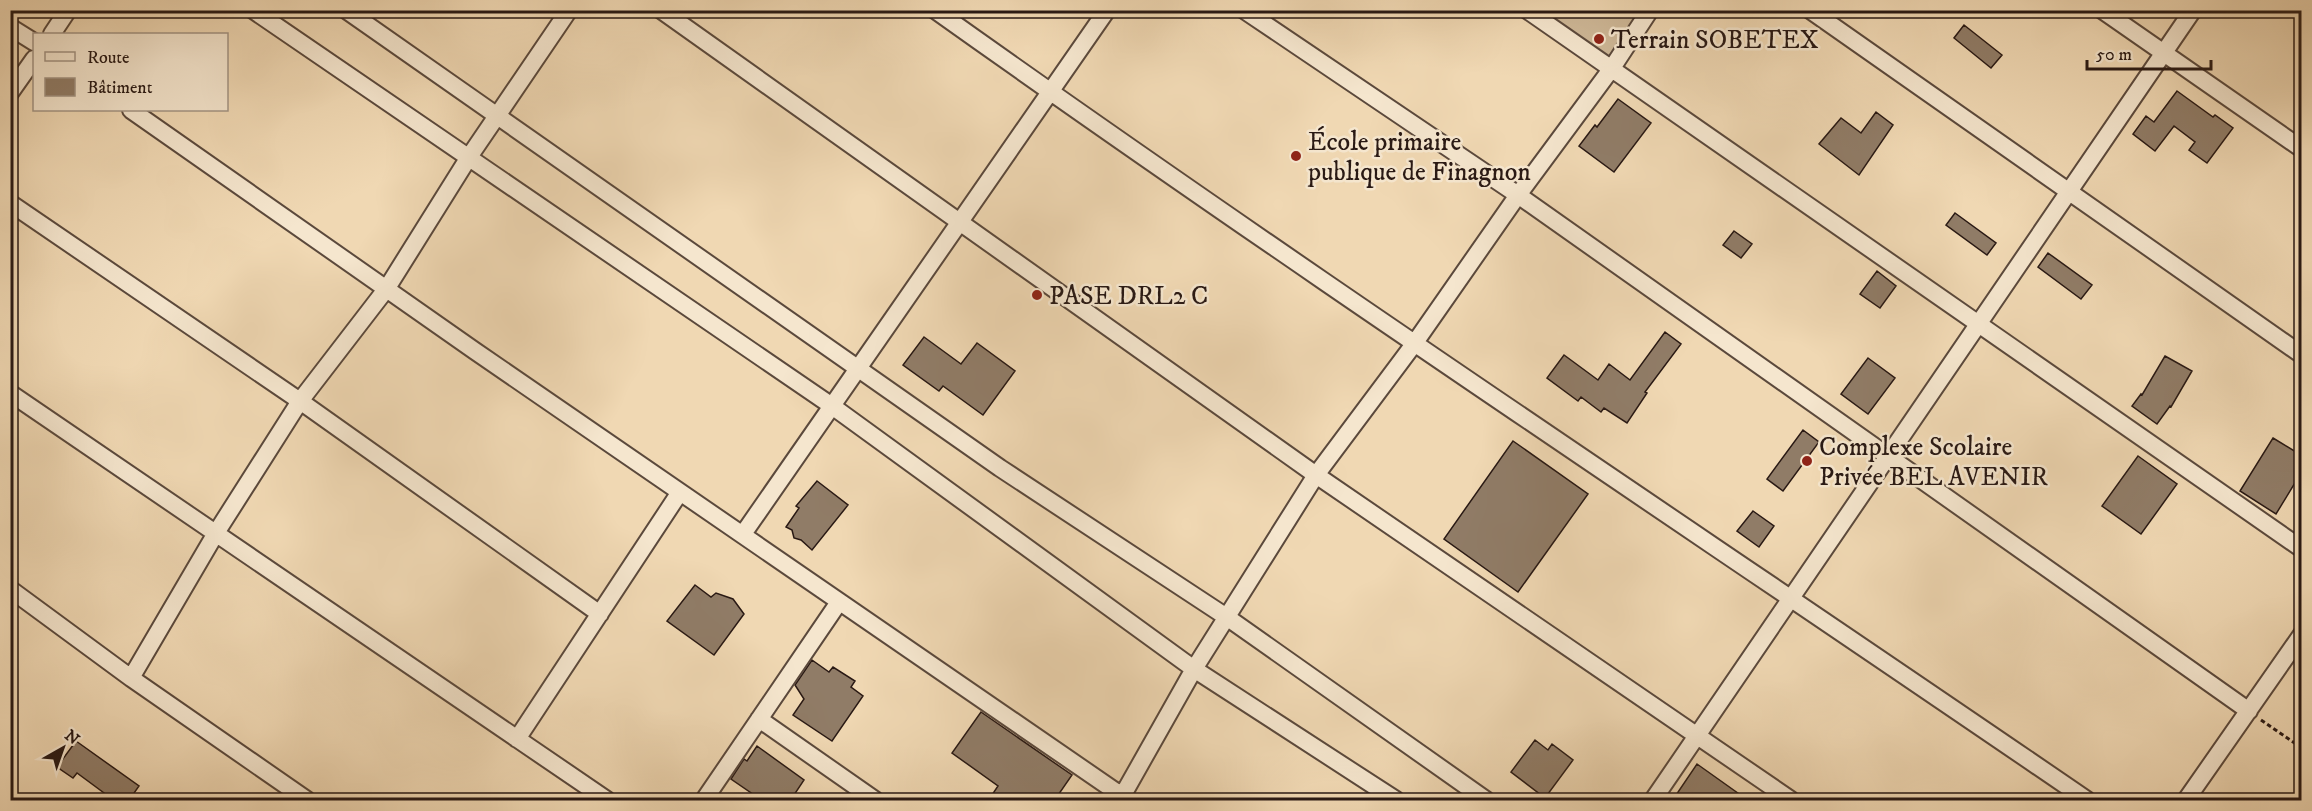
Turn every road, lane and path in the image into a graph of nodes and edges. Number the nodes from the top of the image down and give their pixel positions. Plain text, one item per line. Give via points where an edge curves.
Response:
1 (68, 10) edge
2 (253, 10) edge
3 (346, 10) edge
4 (569, 10) edge
5 (660, 10) edge
6 (935, 10) edge
7 (1107, 10) edge
8 (1244, 10) edge
9 (1527, 10) edge
10 (1650, 10) edge
11 (1810, 10) edge
12 (2102, 10) edge
13 (2193, 10) edge
14 (10, 27) edge
15 (53, 33) edge
16 (33, 41) edge
17 (2163, 54) junction
18 (33, 60) edge
19 (1612, 68) junction
20 (1051, 92) junction
21 (10, 93) edge
22 (132, 111) edge
23 (497, 117) junction
24 (2301, 149) edge
25 (469, 157) junction
26 (2068, 193) junction
27 (1518, 195) junction
28 (10, 203) edge
29 (960, 222) junction
30 (387, 288) junction
31 (1979, 324) junction
32 (1414, 344) junction
33 (2301, 355) edge
34 (858, 369) junction
35 (10, 393) edge
36 (300, 400) junction
37 (832, 406) junction
38 (1889, 456) junction
39 (1316, 475) junction
40 (680, 492) junction
41 (216, 533) junction
42 (743, 534) junction
43 (2301, 549) edge
44 (10, 589) edge
45 (1792, 598) junction
46 (839, 602) junction
47 (600, 614) junction
48 (1228, 618) junction
49 (2301, 634) edge
50 (1194, 669) junction
51 (131, 678) junction
52 (2249, 711) junction
53 (759, 719) junction
54 (1698, 735) junction
55 (517, 739) junction
56 (2301, 748) edge
57 (587, 795) edge
58 (1123, 799) edge
59 (307, 801) edge
60 (607, 801) edge
61 (704, 801) edge
62 (875, 801) edge
63 (1396, 801) edge
64 (1486, 801) edge
65 (1653, 801) edge
66 (1791, 801) edge
67 (2086, 801) edge
68 (2186, 801) edge

1 - 15 street
2 - 25 street
3 - 23 street
4 - 23 street
5 - 29 street
6 - 20 street
7 - 20 street
8 - 27 street
9 - 19 street
10 - 19 street
11 - 26 street
12 - 17 street
13 - 17 street
14 - 16 street
17 - 24 street
17 - 26 street
18 - 21 street
19 - 27 street
19 - 31 street
20 - 29 street
20 - 32 street
22 - 30 street
23 - 25 street
23 - 34 street
25 - 30 street
25 - 37 street
26 - 31 street
26 - 33 street
27 - 32 street
27 - 38 street
28 - 36 street
29 - 34 street
29 - 39 street
30 - 36 street
30 - 40 street
31 - 38 street
31 - 43 street
32 - 39 street
32 - 45 street
34 - 37 street
34 - 48 street
35 - 41 street
36 - 41 street
36 - 47 street
37 - 42 street
37 - 50 street
38 - 45 street
38 - 52 street
39 - 48 street
39 - 54 street
40 - 42 street
40 - 47 street
41 - 51 street
41 - 55 street
42 - 46 street
44 - 51 street
45 - 54 street
45 - 67 street
46 - 53 street
46 - 58 street
47 - 55 street
48 - 50 street
48 - 64 street
49 - 52 street
50 - 58 street
50 - 63 street
51 - 59 street
52 - 56 path
52 - 68 street
53 - 61 street
53 - 62 street
54 - 65 street
54 - 66 street
55 - 57 street
57 - 60 street

